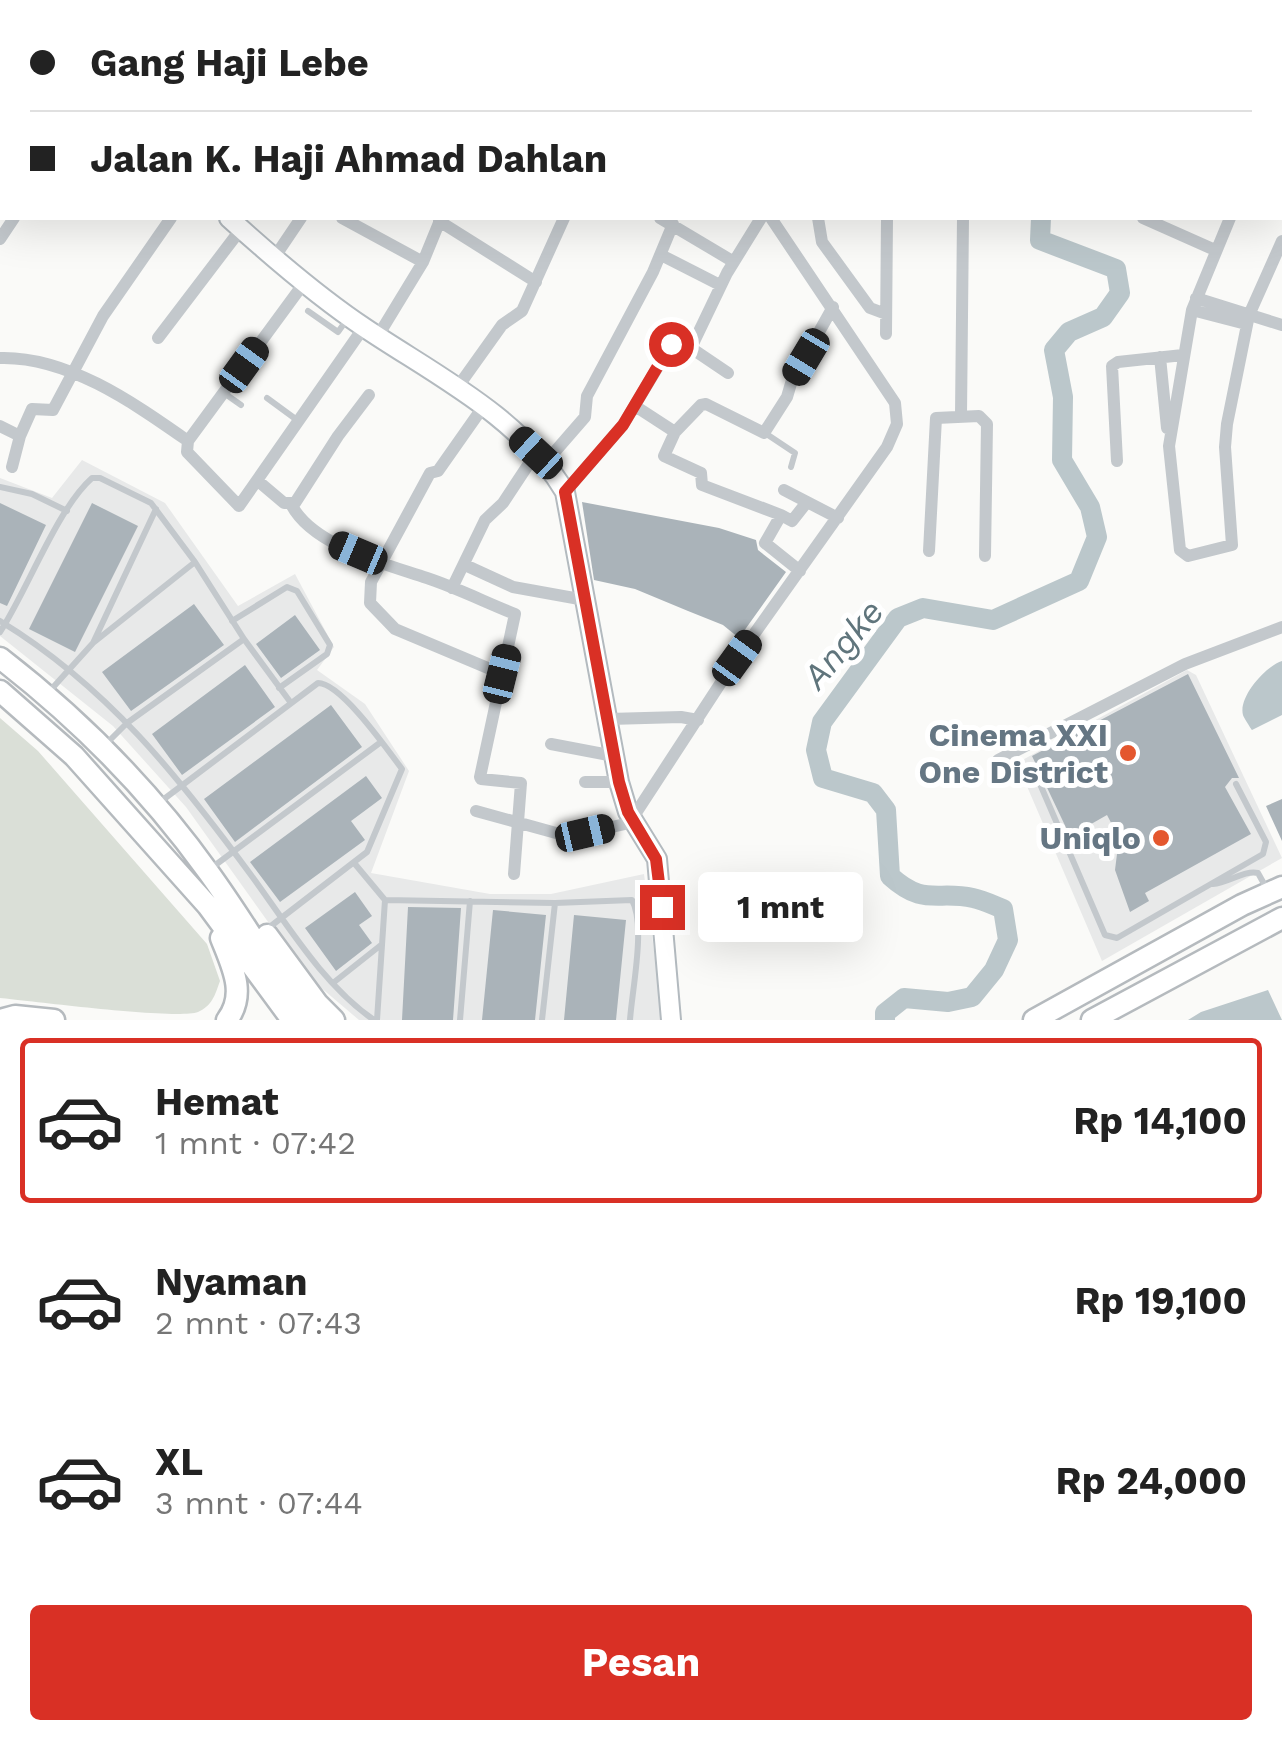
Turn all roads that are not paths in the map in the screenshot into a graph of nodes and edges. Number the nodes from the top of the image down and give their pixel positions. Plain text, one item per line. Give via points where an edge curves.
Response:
1 (170, 220) edge
2 (300, 220) edge
3 (346, 220) edge
4 (440, 220) edge
5 (563, 220) edge
6 (664, 220) edge
7 (760, 220) edge
8 (772, 220) edge
9 (886, 220) edge
10 (963, 220) edge
11 (1148, 220) edge
12 (1229, 220) edge
13 (235, 223) edge
14 (673, 224) junction
15 (818, 225) edge
16 (1282, 241) edge
17 (1215, 250) junction
18 (661, 255) junction
19 (274, 258) junction
20 (423, 262) junction
21 (734, 262) junction
22 (536, 282) junction
23 (304, 283) junction
24 (720, 285) junction
25 (1194, 304) junction
26 (833, 307) junction
27 (308, 311) dead end
28 (886, 314) junction
29 (1248, 319) junction
30 (1282, 325) edge
31 (355, 330) junction
32 (886, 334) dead end
33 (158, 338) dead end
34 (691, 348) junction
35 (1183, 355) junction
36 (1160, 357) junction
37 (0, 358) edge
38 (728, 372) dead end
39 (72, 373) junction
40 (457, 388) junction
41 (224, 392) junction
42 (369, 395) dead end
43 (267, 398) dead end
44 (240, 405) dead end
45 (635, 406) junction
46 (484, 407) junction
47 (961, 415) junction
48 (297, 420) junction
49 (0, 426) edge
50 (675, 432) junction
51 (764, 432) junction
52 (20, 436) junction
53 (188, 441) junction
54 (1169, 446) junction
55 (541, 458) junction
56 (1117, 461) dead end
57 (12, 466) dead end
58 (790, 467) dead end
59 (258, 481) junction
60 (0, 487) edge
61 (784, 490) dead end
62 (565, 492) junction
63 (807, 502) junction
64 (291, 504) junction
65 (156, 509) junction
66 (67, 511) junction
67 (781, 515) junction
68 (838, 518) junction
69 (929, 551) dead end
70 (985, 556) dead end
71 (195, 562) junction
72 (380, 565) junction
73 (465, 565) junction
74 (800, 571) junction
75 (452, 588) junction
76 (585, 600) junction
77 (232, 621) junction
78 (2, 626) edge
79 (1282, 627) edge
80 (244, 639) junction
81 (93, 643) junction
82 (0, 658) edge
83 (69, 669) junction
84 (502, 674) junction
85 (279, 688) junction
86 (0, 690) edge
87 (45, 696) junction
88 (291, 702) junction
89 (609, 719) junction
90 (698, 720) junction
91 (128, 723) junction
92 (381, 742) junction
93 (550, 744) dead end
94 (102, 747) junction
95 (614, 756) junction
96 (998, 760) dead end
97 (183, 782) junction
98 (585, 782) dead end
99 (619, 782) junction
100 (1040, 784) dead end
101 (1236, 784) dead end
102 (155, 806) junction
103 (476, 811) dead end
104 (518, 821) junction
105 (635, 824) junction
106 (234, 851) junction
107 (354, 864) junction
108 (208, 871) junction
109 (514, 874) dead end
110 (1212, 884) junction
111 (1276, 890) edge
112 (385, 900) junction
113 (470, 902) junction
114 (555, 903) junction
115 (208, 906) junction
116 (282, 916) junction
117 (240, 918) junction
118 (1282, 918) edge
119 (264, 931) junction
120 (380, 944) junction
121 (1151, 957) junction
122 (1165, 982) junction
123 (333, 983) junction
124 (309, 1019) edge
125 (0, 1020) edge
126 (54, 1020) edge
127 (227, 1020) edge
128 (292, 1020) edge
129 (334, 1020) edge
130 (376, 1020) edge
131 (460, 1020) edge
132 (542, 1020) edge
133 (630, 1020) edge
134 (671, 1020) edge
135 (1034, 1020) edge
136 (1092, 1020) edge

1 - 39 street
2 - 19 street
3 - 20 street
4 - 20 street
4 - 22 street
5 - 22 street
6 - 14 street
7 - 21 street
8 - 26 street
9 - 28 street
10 - 47 street
11 - 17 street
12 - 17 street
13 - 19 main road
13 - 33 street
14 - 18 street
14 - 21 street
15 - 28 street via 822,242 870,308
16 - 29 street
17 - 25 street
18 - 24 street
18 - 55 street via 594,380 585,417
19 - 23 main road
20 - 31 street
21 - 24 street
22 - 40 street via 522,312 502,325
23 - 31 main road
23 - 41 street
24 - 34 street
25 - 29 street
25 - 35 street
26 - 51 street
26 - 68 street via 898,413 893,436
27 - 31 lane
28 - 32 street
29 - 30 street
29 - 54 street via 1225,436 1233,539 1227,548 1188,556 1180,550
31 - 40 main road
31 - 48 street
34 - 38 street
34 - 45 street via 671,344
35 - 36 street
35 - 54 street
36 - 54 street
36 - 56 street via 1112,366
37 - 39 street
39 - 52 street via 53,410 32,409
39 - 53 street
40 - 46 main road
41 - 44 lane
41 - 53 street
42 - 64 street
43 - 48 lane
45 - 50 street
45 - 62 street
46 - 55 main road
46 - 72 street via 430,474
47 - 69 street via 934,422
47 - 70 street via 987,424
48 - 59 street
49 - 52 street
50 - 51 street via 706,404
50 - 67 street via 664,456 702,473 702,485
51 - 58 lane via 795,452
52 - 57 street
53 - 59 street via 187,452 236,504
55 - 62 main road
55 - 73 street via 486,520
59 - 64 street
60 - 66 lane
61 - 63 street
62 - 76 main road
63 - 67 street via 792,520
63 - 68 street
64 - 72 street via 298,518
65 - 66 lane via 92,478
65 - 71 lane
65 - 81 lane
66 - 78 lane
67 - 74 street via 764,543
68 - 74 street
71 - 77 lane
71 - 81 lane
72 - 75 street
72 - 84 street via 370,603 395,629
73 - 75 street
73 - 76 street via 513,587
74 - 90 street
75 - 84 street via 514,614
76 - 89 main road
77 - 80 lane
77 - 85 lane via 287,587 297,591 330,645
78 - 83 lane
79 - 96 street via 1185,664
80 - 85 lane
80 - 91 lane
81 - 83 lane
82 - 87 main road
83 - 87 lane
83 - 91 lane
84 - 104 street via 480,776 521,782
85 - 88 lane
86 - 115 main road via 74,756
87 - 94 main road
88 - 92 lane via 325,682
88 - 97 lane
89 - 90 street
89 - 95 main road
90 - 105 street
91 - 94 lane
91 - 97 lane
92 - 106 lane
92 - 107 lane via 402,769 367,852
93 - 95 street
94 - 102 main road
95 - 99 main road
97 - 102 lane
97 - 106 lane
98 - 99 street
99 - 105 main road
100 - 110 lane via 1110,938
101 - 110 lane via 1266,849
102 - 108 main road
103 - 104 street
104 - 105 street via 556,833
104 - 109 street
105 - 134 main road via 658,869
106 - 108 lane
106 - 116 lane
107 - 112 lane
107 - 116 lane
108 - 117 main road
110 - 111 lane via 1250,872
111 - 121 main road
112 - 113 lane
112 - 120 lane
113 - 114 lane
113 - 131 lane
114 - 132 lane
114 - 133 lane via 632,900 638,932
115 - 127 main road via 234,969 238,994
115 - 128 main road
116 - 119 lane
116 - 123 lane
117 - 119 main road
117 - 124 main road
118 - 122 main road
119 - 129 main road
120 - 123 lane
120 - 130 lane
121 - 122 main road
121 - 135 main road
122 - 136 main road
123 - 130 lane
125 - 126 main road

